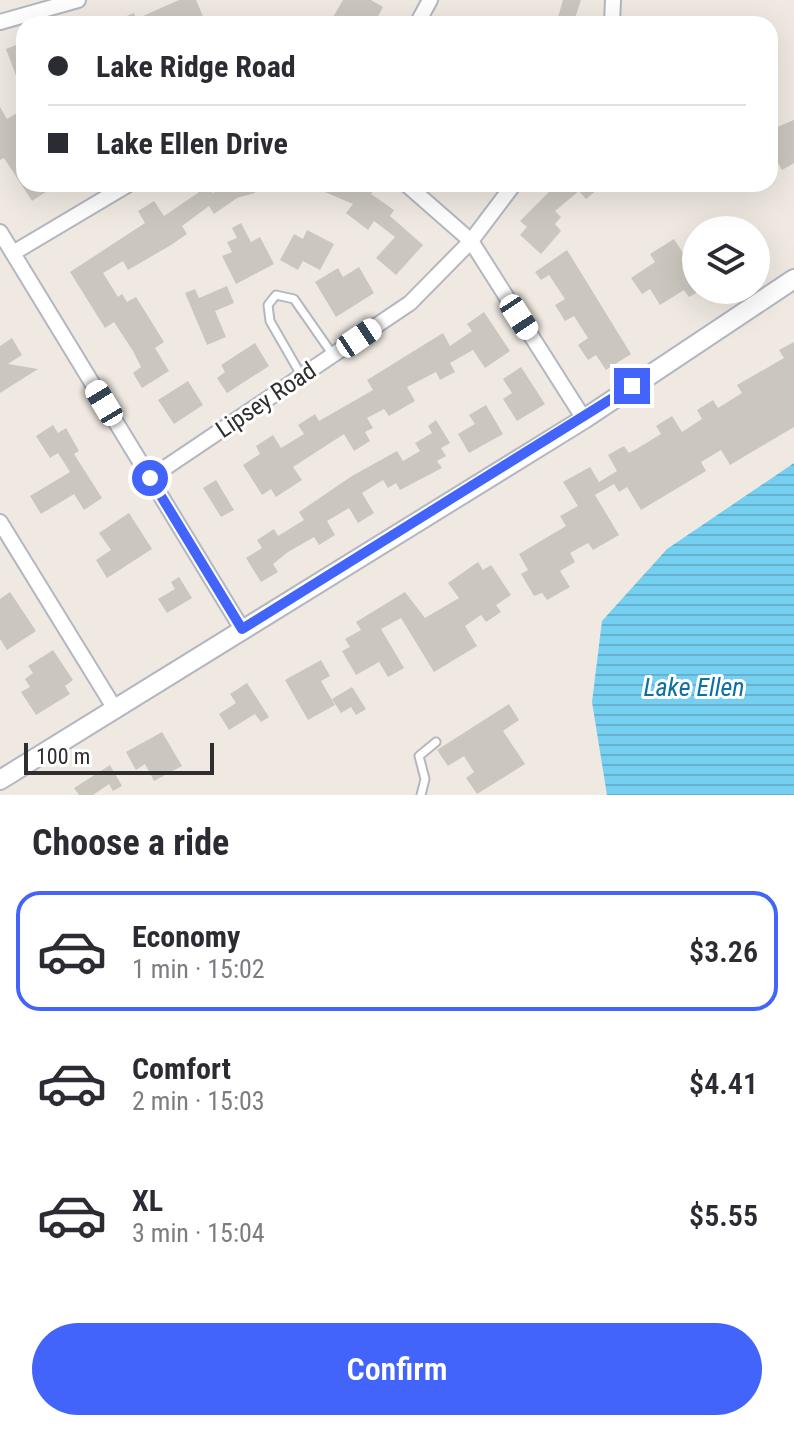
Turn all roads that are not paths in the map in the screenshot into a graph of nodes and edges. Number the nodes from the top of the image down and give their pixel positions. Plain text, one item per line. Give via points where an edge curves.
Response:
1 (78, 0) edge
2 (21, 16) edge
3 (116, 192) edge
4 (415, 192) edge
5 (508, 192) edge
6 (0, 232) edge
7 (471, 241) junction
8 (13, 253) junction
9 (794, 279) edge
10 (333, 355) junction
11 (301, 376) junction
12 (584, 419) junction
13 (150, 478) junction
14 (0, 522) edge
15 (242, 629) junction
16 (115, 709) junction
17 (436, 742) dead end
18 (0, 780) edge
19 (421, 795) edge

1 - 2 street
3 - 8 street
4 - 7 street
5 - 7 street, Lipsey Road
6 - 8 street
7 - 10 street, Lipsey Road via 410,303
7 - 12 street
8 - 13 street
9 - 12 street
10 - 11 street, Lipsey Road
10 - 11 lane via 294,299 276,295 268,305 270,321
11 - 13 street, Lipsey Road
12 - 15 street
13 - 15 street
14 - 16 street
15 - 16 street
16 - 18 street
17 - 19 lane via 419,756 425,779

